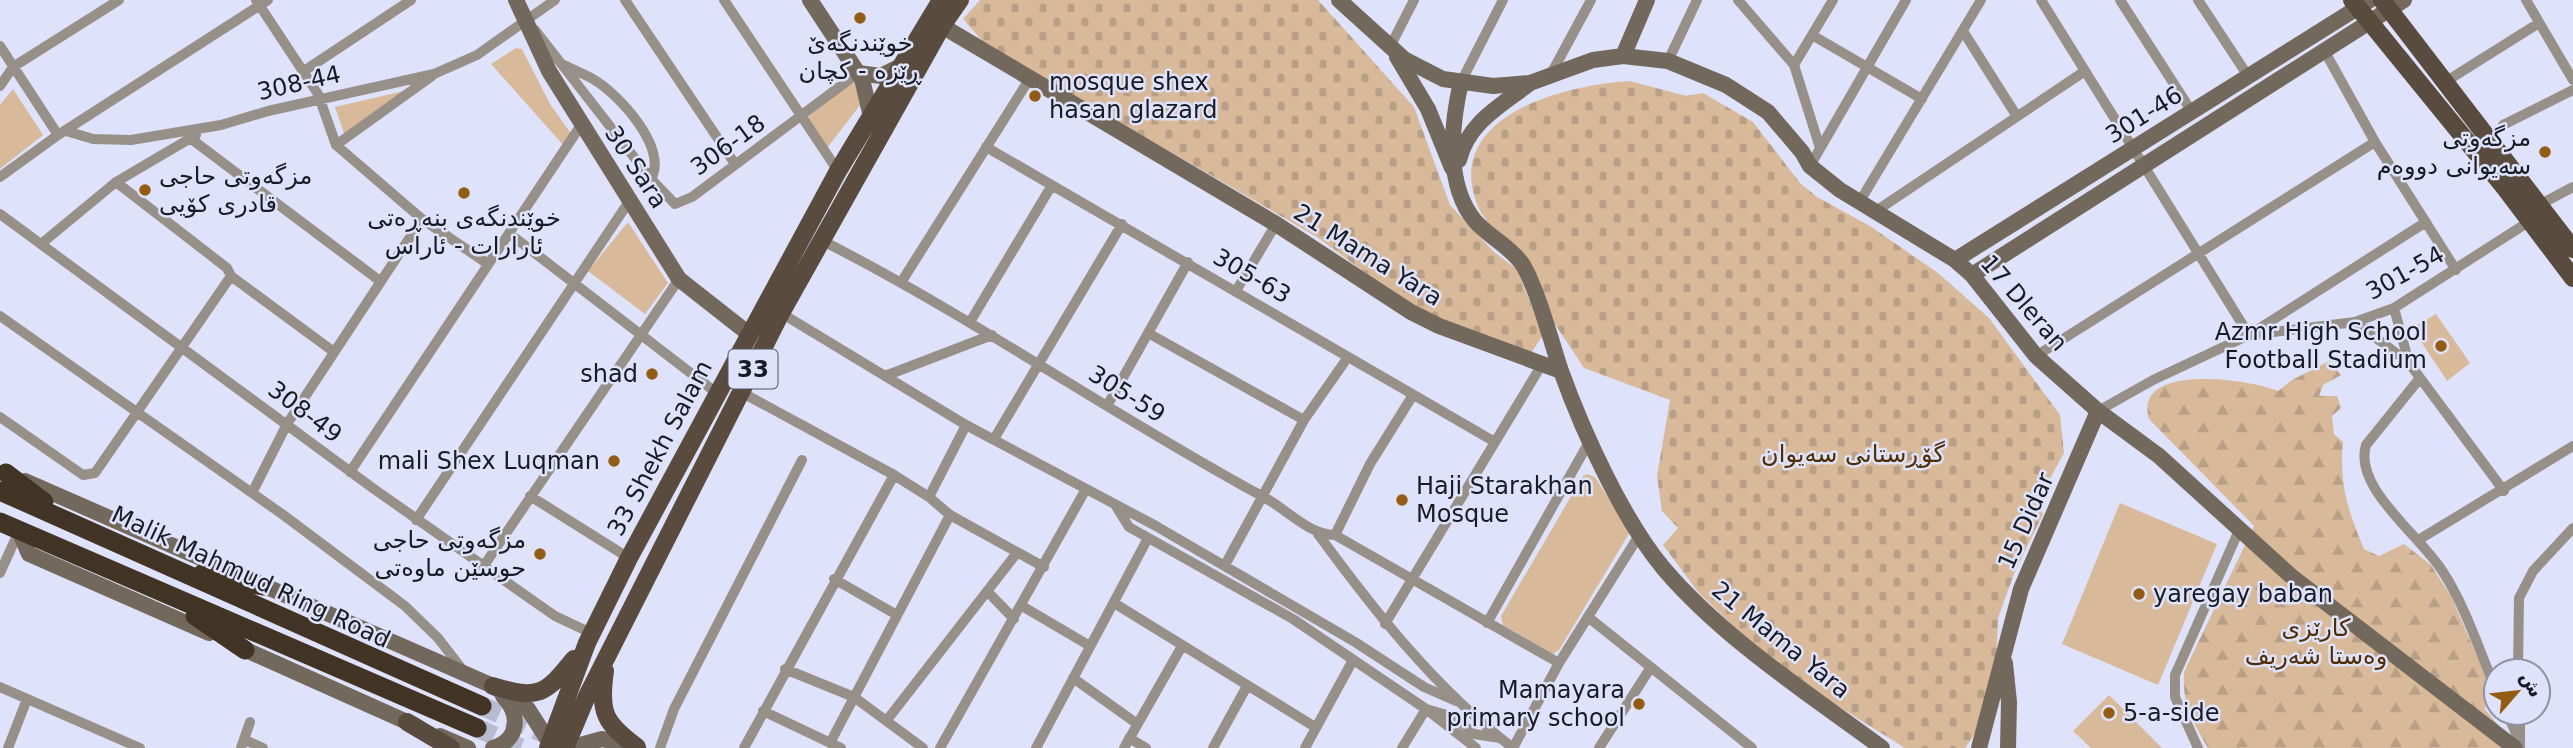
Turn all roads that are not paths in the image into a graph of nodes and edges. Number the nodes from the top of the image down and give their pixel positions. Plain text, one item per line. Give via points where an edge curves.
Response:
1 (119, 0) edge
2 (411, 0) edge
3 (516, 0) edge
4 (555, 0) edge
5 (625, 0) edge
6 (724, 0) edge
7 (810, 0) edge
8 (941, 0) edge
9 (960, 0) edge
10 (1339, 0) edge
11 (1414, 0) edge
12 (1503, 0) edge
13 (1591, 0) edge
14 (1647, 0) edge
15 (1697, 0) edge
16 (1833, 0) edge
17 (1906, 0) edge
18 (1982, 0) edge
19 (2041, 0) edge
20 (2120, 0) edge
21 (2198, 0) edge
22 (2526, 0) edge
23 (1741, 1) edge
24 (262, 2) edge
25 (2392, 3) edge
26 (2362, 7) edge
27 (527, 19) junction
28 (2539, 23) junction
29 (942, 26) junction
30 (1963, 31) junction
31 (1812, 35) junction
32 (0, 46) edge
33 (1390, 47) junction
34 (2324, 50) junction
35 (1623, 56) junction
36 (1668, 61) junction
37 (561, 64) junction
38 (1794, 65) junction
39 (901, 66) junction
40 (1867, 66) junction
41 (13, 67) junction
42 (304, 71) junction
43 (2085, 71) junction
44 (858, 73) junction
45 (434, 74) junction
46 (1551, 75) junction
47 (2248, 76) junction
48 (1030, 78) junction
49 (2573, 80) edge
50 (1461, 82) junction
51 (2445, 82) junction
52 (1530, 83) junction
53 (0, 86) edge
54 (2573, 90) edge
55 (1922, 99) junction
56 (320, 101) junction
57 (2192, 112) junction
58 (2016, 115) junction
59 (803, 117) junction
60 (871, 117) junction
61 (221, 125) junction
62 (581, 125) junction
63 (2503, 125) dead end
64 (62, 133) junction
65 (190, 138) junction
66 (2375, 142) junction
67 (336, 145) junction
68 (986, 147) junction
69 (1820, 148) junction
70 (2133, 149) junction
71 (735, 164) junction
72 (2145, 165) junction
73 (1810, 166) junction
74 (861, 169) junction
75 (837, 172) junction
76 (1455, 173) junction
77 (0, 177) edge
78 (652, 179) junction
79 (116, 183) junction
80 (1052, 185) junction
81 (2573, 187) edge
82 (845, 196) junction
83 (629, 200) junction
84 (1860, 201) junction
85 (2539, 205) junction
86 (1877, 211) junction
87 (0, 214) edge
88 (422, 219) junction
89 (2530, 221) junction
90 (2426, 222) junction
91 (1122, 224) junction
92 (1276, 224) junction
93 (510, 234) junction
94 (821, 240) junction
95 (41, 244) junction
96 (2573, 249) edge
97 (2199, 253) junction
98 (1955, 260) junction
99 (1188, 262) junction
100 (488, 264) junction
101 (2456, 270) junction
102 (1972, 275) junction
103 (232, 276) junction
104 (2573, 278) edge
105 (679, 279) junction
106 (380, 281) junction
107 (902, 281) junction
108 (573, 285) junction
109 (1236, 291) junction
110 (2394, 308) junction
111 (781, 313) junction
112 (0, 316) edge
113 (970, 322) junction
114 (2355, 322) junction
115 (1148, 333) junction
116 (749, 334) junction
117 (642, 335) junction
118 (992, 335) junction
119 (2249, 335) junction
120 (182, 346) junction
121 (334, 352) junction
122 (2036, 356) junction
123 (1348, 357) junction
124 (2409, 363) junction
125 (1039, 364) junction
126 (1541, 366) junction
127 (1561, 371) junction
128 (885, 376) junction
129 (2420, 378) junction
130 (741, 392) junction
131 (718, 394) junction
132 (1413, 395) junction
133 (1107, 406) junction
134 (2098, 411) junction
135 (137, 415) junction
136 (0, 417) edge
137 (1304, 420) junction
138 (286, 424) junction
139 (967, 425) junction
140 (994, 439) junction
141 (1495, 442) junction
142 (1589, 442) junction
143 (2573, 446) edge
144 (802, 460) dead end
145 (350, 472) junction
146 (894, 475) junction
147 (2, 478) edge
148 (1086, 489) junction
149 (2504, 491) junction
150 (251, 493) junction
151 (530, 496) junction
152 (929, 497) junction
153 (1264, 497) junction
154 (1115, 504) junction
155 (950, 515) junction
156 (416, 520) junction
157 (0, 522) edge
158 (2240, 528) junction
159 (2573, 528) edge
160 (19, 531) junction
161 (1318, 534) junction
162 (1640, 534) junction
163 (1335, 536) junction
164 (1148, 538) junction
165 (2420, 539) junction
166 (1016, 554) junction
167 (629, 558) junction
168 (1225, 565) junction
169 (171, 567) junction
170 (483, 567) junction
171 (1044, 567) junction
172 (0, 573) edge
173 (834, 579) junction
174 (1411, 581) junction
175 (263, 586) junction
176 (987, 591) junction
177 (162, 594) junction
178 (1114, 603) junction
179 (1022, 606) junction
180 (897, 615) junction
181 (1588, 617) junction
182 (1014, 619) junction
183 (1487, 623) junction
184 (1385, 624) junction
185 (589, 638) junction
186 (1090, 646) junction
187 (1182, 646) junction
188 (245, 650) junction
189 (2004, 651) junction
190 (608, 653) junction
191 (2482, 657) edge
192 (2518, 657) edge
193 (1353, 660) junction
194 (1559, 663) junction
195 (1651, 667) junction
196 (785, 669) junction
197 (466, 675) junction
198 (1073, 678) junction
199 (493, 686) junction
200 (1247, 686) junction
201 (0, 687) edge
202 (854, 697) junction
203 (27, 699) junction
204 (1456, 701) junction
205 (482, 706) tunnel mouth
206 (1426, 709) junction
207 (763, 710) junction
208 (887, 720) junction
209 (250, 722) dead end
210 (407, 722) junction
211 (1136, 723) junction
212 (477, 727) tunnel mouth
213 (1315, 727) junction
214 (2512, 727) edge
215 (2519, 727) edge
216 (1500, 738) junction
217 (830, 743) junction
218 (1127, 743) edge
219 (243, 744) edge
220 (556, 745) edge
221 (1982, 747) edge
222 (2519, 747) edge
223 (8, 748) edge
224 (140, 748) edge
225 (263, 748) edge
226 (451, 748) edge
227 (468, 748) edge
228 (493, 748) edge
229 (626, 748) edge
230 (638, 748) edge
231 (660, 748) edge
232 (744, 748) edge
233 (841, 748) edge
234 (923, 748) edge
235 (940, 748) edge
236 (1036, 748) edge
237 (1146, 748) edge
238 (1213, 748) edge
239 (1304, 748) edge
240 (1402, 748) edge
241 (1476, 748) edge
242 (1513, 748) edge
243 (1600, 748) edge
244 (1752, 748) edge
245 (1882, 748) edge
246 (2008, 748) edge
247 (2198, 748) edge

1 - 41 street
2 - 42 street
3 - 27 main road, 30 Sara
4 - 27 street, 308-44
5 - 71 street
6 - 59 street
7 - 44 main road
8 - 39 main road, 33 Shekh Salam / 33
9 - 29 main road, 33 Shekh Salam / 33
10 - 33 main road, 17 Dleran
11 - 33 street
12 - 50 street
13 - 46 street
14 - 35 main road
15 - 36 street
16 - 31 street
17 - 40 street
18 - 30 street
19 - 43 street
20 - 57 street
21 - 47 street
22 - 28 street
23 - 38 street
24 - 42 street
24 - 64 street
25 - 26 main road
25 - 51 main road
26 - 34 main road, 301-46
26 - 47 main road, 301-46
26 - 89 main road
27 - 37 street, 306-18
27 - 45 street, 308-44 via 477,55
27 - 62 main road, 30 Sara
28 - 49 street
28 - 51 street
29 - 48 main road, 21 Mama Yara
29 - 74 main road, 33 Shekh Salam / 33
30 - 55 street
30 - 58 street
31 - 38 street
31 - 40 street
32 - 41 street
33 - 50 main road, 17 Dleran via 1443,79
33 - 76 main road via 1428,109
34 - 66 street
34 - 72 main road, 301-46
35 - 36 main road, 17 Dleran
35 - 46 main road, 17 Dleran via 1594,60
36 - 73 main road, 17 Dleran via 1726,85 1768,112
37 - 78 street, 306-18
37 - 78 street via 596,80 634,117 657,160
38 - 69 street
39 - 44 main road via 881,76
39 - 60 main road, 33 Shekh Salam / 33
40 - 55 street
40 - 69 street
41 - 53 street
41 - 64 street
42 - 56 street
43 - 58 street
43 - 70 street
44 - 59 street, 306-18
44 - 60 main road via 868,94
45 - 56 street, 308-44
45 - 67 street
46 - 52 main road, 17 Dleran
47 - 57 main road, 301-46
48 - 68 street
48 - 92 main road, 21 Mama Yara
50 - 52 main road, 17 Dleran via 1493,86
50 - 76 main road
51 - 85 main road
52 - 76 main road via 1468,135
54 - 63 street
55 - 84 street
56 - 61 street, 308-44
56 - 67 street
57 - 70 main road, 301-46
58 - 86 street
59 - 71 street, 306-18
59 - 75 street
60 - 75 main road, 33 Shekh Salam / 33
61 - 64 street, 308-44 via 131,140
61 - 65 street
62 - 83 main road, 30 Sara
62 - 93 street
64 - 77 street
65 - 79 street
65 - 106 street
66 - 90 street
66 - 97 street
67 - 88 street
68 - 80 street, 305-63
68 - 107 street
69 - 73 street
70 - 72 street
70 - 98 main road, 301-46
71 - 78 street, 306-18 via 692,197 675,204
72 - 97 street
72 - 102 main road, 301-46
73 - 84 main road, 17 Dleran
74 - 75 main road
74 - 82 main road, 33 Shekh Salam / 33
75 - 82 main road
75 - 116 main road, 33 Shekh Salam / 33
76 - 127 main road via 1465,207 1523,266
79 - 95 street
79 - 103 street
80 - 91 street, 305-63
80 - 113 street
81 - 85 street
82 - 94 main road, 33 Shekh Salam / 33
83 - 105 main road, 30 Sara
83 - 108 street
84 - 86 main road, 17 Dleran
85 - 96 main road
86 - 98 main road, 17 Dleran
87 - 95 street, 308-49
88 - 100 street
88 - 106 street
89 - 101 street, 301-54
89 - 104 main road
90 - 101 street
90 - 119 street
91 - 99 street, 305-63
91 - 125 street
92 - 109 street
92 - 126 main road, 21 Mama Yara via 1411,312
93 - 100 street
93 - 108 street
94 - 107 street, 305-59
94 - 111 main road, 33 Shekh Salam / 33
95 - 120 street, 308-49
97 - 119 street
97 - 122 street
98 - 102 main road, 17 Dleran
99 - 109 street, 305-63
99 - 115 street
100 - 145 street
101 - 110 street, 301-54
102 - 122 main road, 17 Dleran
103 - 120 street
103 - 121 street
105 - 116 main road, 30 Sara
105 - 117 street
106 - 121 street
107 - 113 street, 305-59
108 - 117 street
108 - 156 street
109 - 123 street, 305-63
110 - 114 street, 301-54
110 - 124 street
111 - 128 street
111 - 130 main road, 33 Shekh Salam / 33
112 - 135 street
113 - 118 street, 305-59
114 - 119 street, 301-54
114 - 124 street
115 - 133 street
115 - 137 street
116 - 131 main road, 33 Shekh Salam / 33
117 - 131 street
117 - 151 street
118 - 125 street, 305-59
118 - 128 street
119 - 134 street, 301-54
120 - 135 street
120 - 138 street, 308-49
121 - 138 street
122 - 134 main road, 17 Dleran
123 - 132 street, 305-63
123 - 137 street
124 - 129 street
125 - 133 street, 305-59
125 - 140 street
126 - 127 main road, 21 Mama Yara
126 - 141 street
127 - 142 main road, 21 Mama Yara
128 - 139 street
129 - 149 street
129 - 165 street via 2366,445 2362,458 2368,480
130 - 146 street
130 - 190 main road, 33 Shekh Salam / 33
131 - 167 main road, 33 Shekh Salam / 33
132 - 141 street, 305-63
132 - 163 street via 1370,464
133 - 153 street, 305-59 via 1188,457
134 - 158 main road, 17 Dleran via 2159,456
134 - 189 main road, 15 Didar via 2021,589
135 - 136 street via 89,476
135 - 150 street
137 - 153 street
138 - 145 street, 308-49
138 - 150 street
139 - 140 street
139 - 152 street
140 - 148 street
141 - 174 street
142 - 162 main road, 21 Mama Yara
142 - 183 street
143 - 149 street
144 - 231 street via 674,709
145 - 156 street, 308-49
146 - 152 street
146 - 173 street
147 - 169 highway, Malik Mahmud Ring Road via 70,522
147 - 175 main road
148 - 154 street
148 - 171 street
149 - 165 street
150 - 197 street via 416,616
151 - 167 street
151 - 170 street
152 - 155 street
153 - 161 street, 305-59
153 - 168 street
154 - 164 street via 1129,527
154 - 168 street
155 - 166 street
155 - 180 street
156 - 170 street, 308-49
157 - 160 highway, Malik Mahmud Ring Road
158 - 222 main road, 17 Dleran via 2301,584
158 - 247 street via 2175,675 2175,697
159 - 192 street via 2533,571 2519,598
160 - 172 street
160 - 177 highway, Malik Mahmud Ring Road
160 - 188 main road via 29,554
161 - 163 street, 305-59
161 - 184 street
162 - 181 street
162 - 245 main road, 21 Mama Yara via 1664,568 1700,605 1756,654
163 - 174 street, 305-59
164 - 178 street
164 - 193 street via 1293,618
165 - 191 street via 2445,573
166 - 171 street
166 - 176 street
167 - 185 main road, 33 Shekh Salam / 33
168 - 204 street via 1424,687
169 - 175 highway
169 - 205 highway, Malik Mahmud Ring Road
170 - 185 street, 308-49
171 - 179 street
173 - 180 street
173 - 196 street
174 - 183 street, 305-59
174 - 184 street
175 - 197 main road
176 - 182 street
176 - 208 street
177 - 188 highway
177 - 212 highway, Malik Mahmud Ring Road
178 - 186 street
178 - 187 street
179 - 182 street
179 - 186 street
180 - 202 street
181 - 194 street
181 - 195 street
182 - 235 street
183 - 194 street, 305-59
184 - 204 street
185 - 199 main road via 544,691 528,695
185 - 220 main road, 33 Shekh Salam / 33 via 569,686
186 - 198 street
187 - 200 street
187 - 211 street
188 - 210 main road
189 - 221 main road, 15 Didar
189 - 246 main road, 15 Didar
190 - 220 main road, 33 Shekh Salam / 33
190 - 230 main road via 604,714 616,731
193 - 206 street
193 - 213 street
194 - 242 street
195 - 243 street
195 - 244 street
196 - 202 street
196 - 207 street
197 - 199 main road
198 - 211 street
198 - 236 street
199 - 220 main road via 528,709
199 - 228 main road via 510,704 516,723 509,738
200 - 213 street
200 - 238 street
201 - 203 street
202 - 208 street
202 - 217 street
203 - 223 street
203 - 224 street
204 - 216 street
206 - 216 street via 1454,716 1474,734
206 - 240 street
206 - 241 street
207 - 217 street
207 - 232 street
208 - 234 street
209 - 219 street
210 - 226 main road
210 - 227 main road
211 - 218 street
213 - 239 street
214 - 222 street
215 - 222 street
216 - 242 street
217 - 233 street
218 - 237 street
219 - 225 street
220 - 230 main road via 601,739
229 - 230 main road

